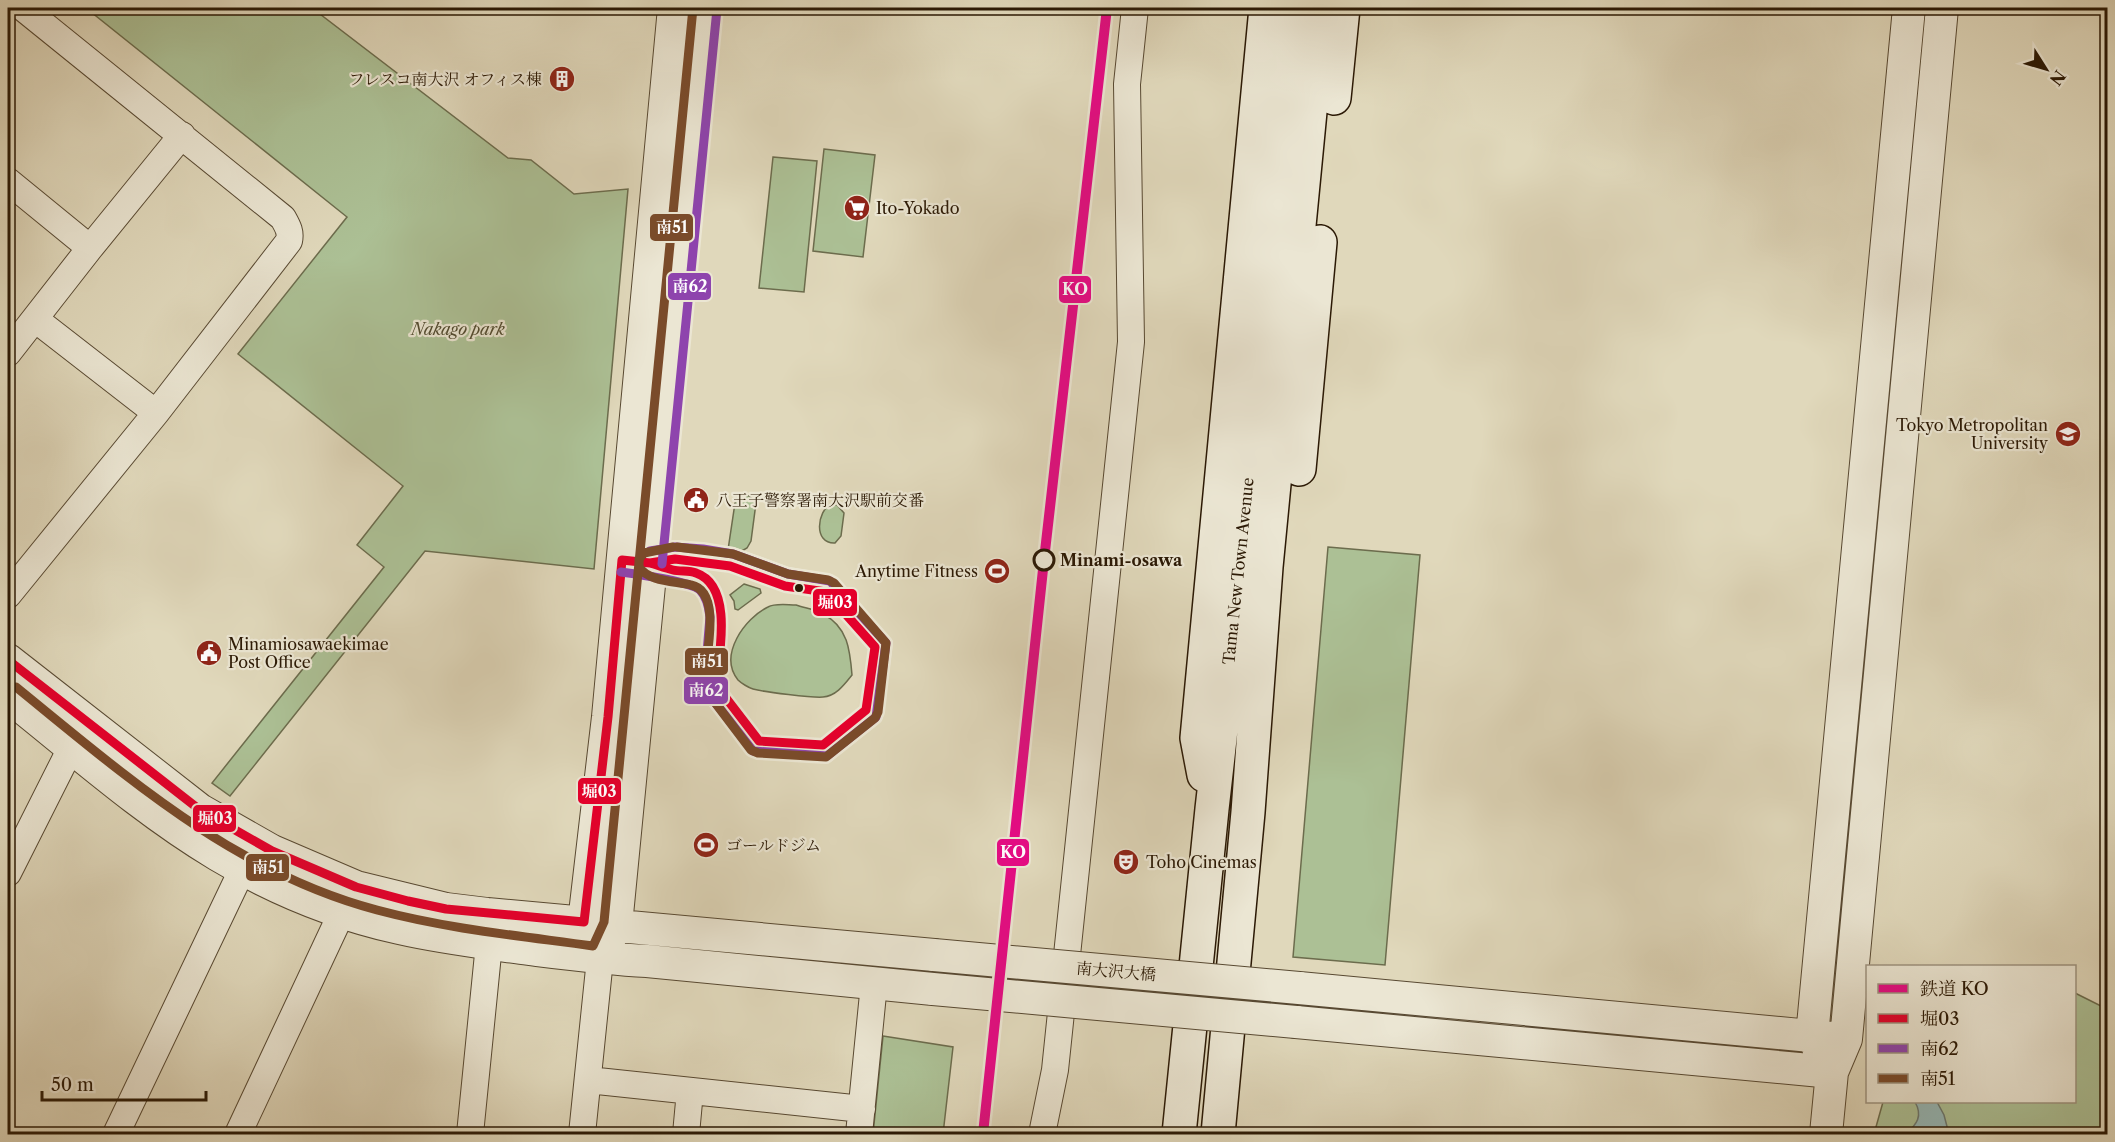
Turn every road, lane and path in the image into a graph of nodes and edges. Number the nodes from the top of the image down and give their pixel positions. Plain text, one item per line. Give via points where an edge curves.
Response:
1 (23, 8) edge
2 (674, 8) edge
3 (705, 8) edge
4 (1134, 8) edge
5 (1266, 8) edge
6 (1294, 8) edge
7 (1320, 8) edge
8 (1343, 8) edge
9 (1909, 8) edge
10 (1942, 8) edge
11 (182, 135) junction
12 (8, 181) edge
13 (90, 248) junction
14 (35, 319) junction
15 (8, 353) edge
16 (156, 413) junction
17 (8, 595) edge
18 (8, 660) edge
19 (8, 696) edge
20 (78, 734) junction
21 (1212, 809) junction
22 (1248, 812) junction
23 (243, 868) junction
24 (8, 870) edge
25 (342, 912) junction
26 (584, 922) junction
27 (616, 925) junction
28 (489, 944) junction
29 (600, 959) junction
30 (874, 984) junction
31 (1063, 986) junction
32 (1193, 998) junction
33 (1812, 1036) junction
34 (1846, 1039) junction
35 (1832, 1072) junction
36 (588, 1080) junction
37 (690, 1091) junction
38 (860, 1122) edge
39 (116, 1134) edge
40 (238, 1134) edge
41 (470, 1134) edge
42 (582, 1134) edge
43 (686, 1134) edge
44 (1042, 1134) edge
45 (1179, 1134) edge
46 (1218, 1134) edge
47 (1826, 1134) edge

1 - 11 street
2 - 26 street via 608,717
3 - 27 street
4 - 31 street via 1127,84 1131,342
5 - 21 main road via 1197,738
6 - 21 main road, Tama New Town Avenue
7 - 22 main road, Tama New Town Avenue via 1266,567
8 - 22 main road via 1273,737
9 - 33 street
10 - 34 street
11 - 13 street
11 - 16 street via 284,218 290,234 289,241
12 - 13 street
13 - 14 street
14 - 15 street
14 - 16 street
16 - 17 street
18 - 20 street
19 - 20 street
20 - 23 street via 174,827
20 - 24 street
20 - 26 street, 南大沢大橋 via 166,785 230,829 356,887 446,909
21 - 32 main road, Tama New Town Avenue
22 - 46 main road, Tama New Town Avenue
23 - 25 street
23 - 39 street
25 - 28 street via 398,928
25 - 40 street
26 - 27 street, 南大沢大橋
26 - 29 street
27 - 29 street
27 - 33 street, 南大沢大橋, bridge
28 - 29 street
28 - 41 street
29 - 30 street
29 - 36 street
30 - 35 street, bridge
30 - 38 street
31 - 32 street
31 - 44 street via 1055,1070
32 - 45 main road, Tama New Town Avenue
33 - 34 street, 南大沢大橋
33 - 35 street
34 - 35 street
35 - 47 street
36 - 37 street
36 - 42 street
37 - 38 street
37 - 43 street

